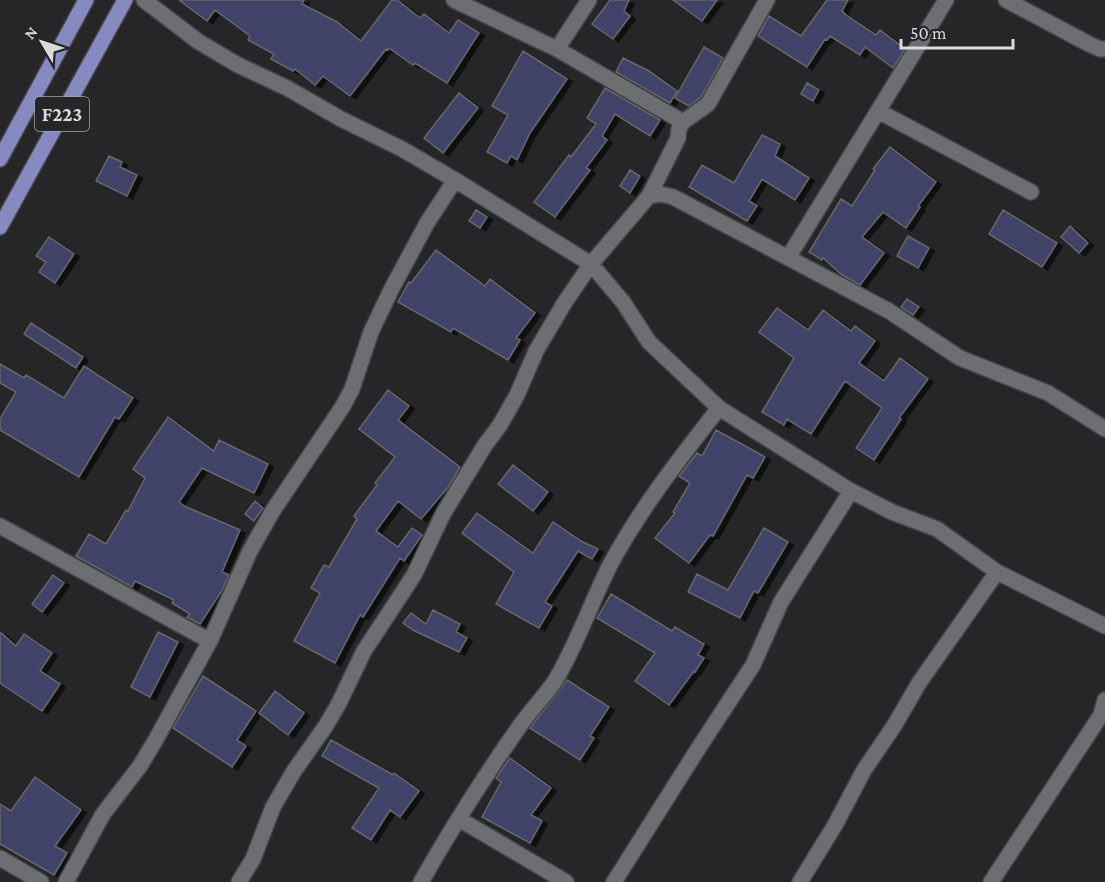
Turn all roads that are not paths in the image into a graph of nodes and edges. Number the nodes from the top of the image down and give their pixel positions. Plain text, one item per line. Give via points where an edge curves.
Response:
1 (86, 0) edge
2 (125, 0) edge
3 (144, 0) edge
4 (454, 0) edge
5 (589, 0) edge
6 (767, 0) edge
7 (946, 0) edge
8 (1006, 0) edge
9 (1105, 48) edge
10 (557, 49) junction
11 (878, 111) junction
12 (683, 122) junction
13 (0, 159) edge
14 (455, 180) junction
15 (1031, 192) dead end
16 (649, 196) junction
17 (0, 227) edge
18 (788, 258) junction
19 (591, 264) junction
20 (719, 408) junction
21 (1105, 429) edge
22 (851, 491) junction
23 (0, 526) edge
24 (997, 572) junction
25 (1105, 626) edge
26 (210, 641) junction
27 (1105, 700) edge
28 (459, 819) junction
29 (0, 858) edge
30 (33, 880) edge
31 (66, 882) edge
32 (238, 882) edge
33 (422, 882) edge
34 (566, 882) edge
35 (614, 882) edge
36 (800, 882) edge
37 (991, 882) edge

1 - 13 main road, F223
2 - 17 main road, F223
3 - 14 street via 184,32 238,65
4 - 10 street
5 - 10 street
6 - 12 street via 708,104
7 - 11 street
8 - 9 street via 1089,44
10 - 12 street
11 - 15 street
11 - 18 street
12 - 16 street
14 - 19 street
14 - 26 street via 370,332 343,406 272,512
16 - 18 street via 673,197
16 - 19 street
18 - 21 street via 889,311 960,358 1048,393
19 - 20 street via 623,302 649,342
19 - 32 street via 544,338 500,425 443,514 414,575 364,651 338,705 273,807 253,859
20 - 22 street
20 - 28 street via 634,524 555,680 520,725
22 - 24 street via 936,529
22 - 35 street via 781,602 753,665
23 - 26 street
24 - 25 street
24 - 36 street via 919,683
26 - 31 street via 140,766 103,814
27 - 37 street via 1101,715
28 - 33 street
28 - 34 street
29 - 30 street

